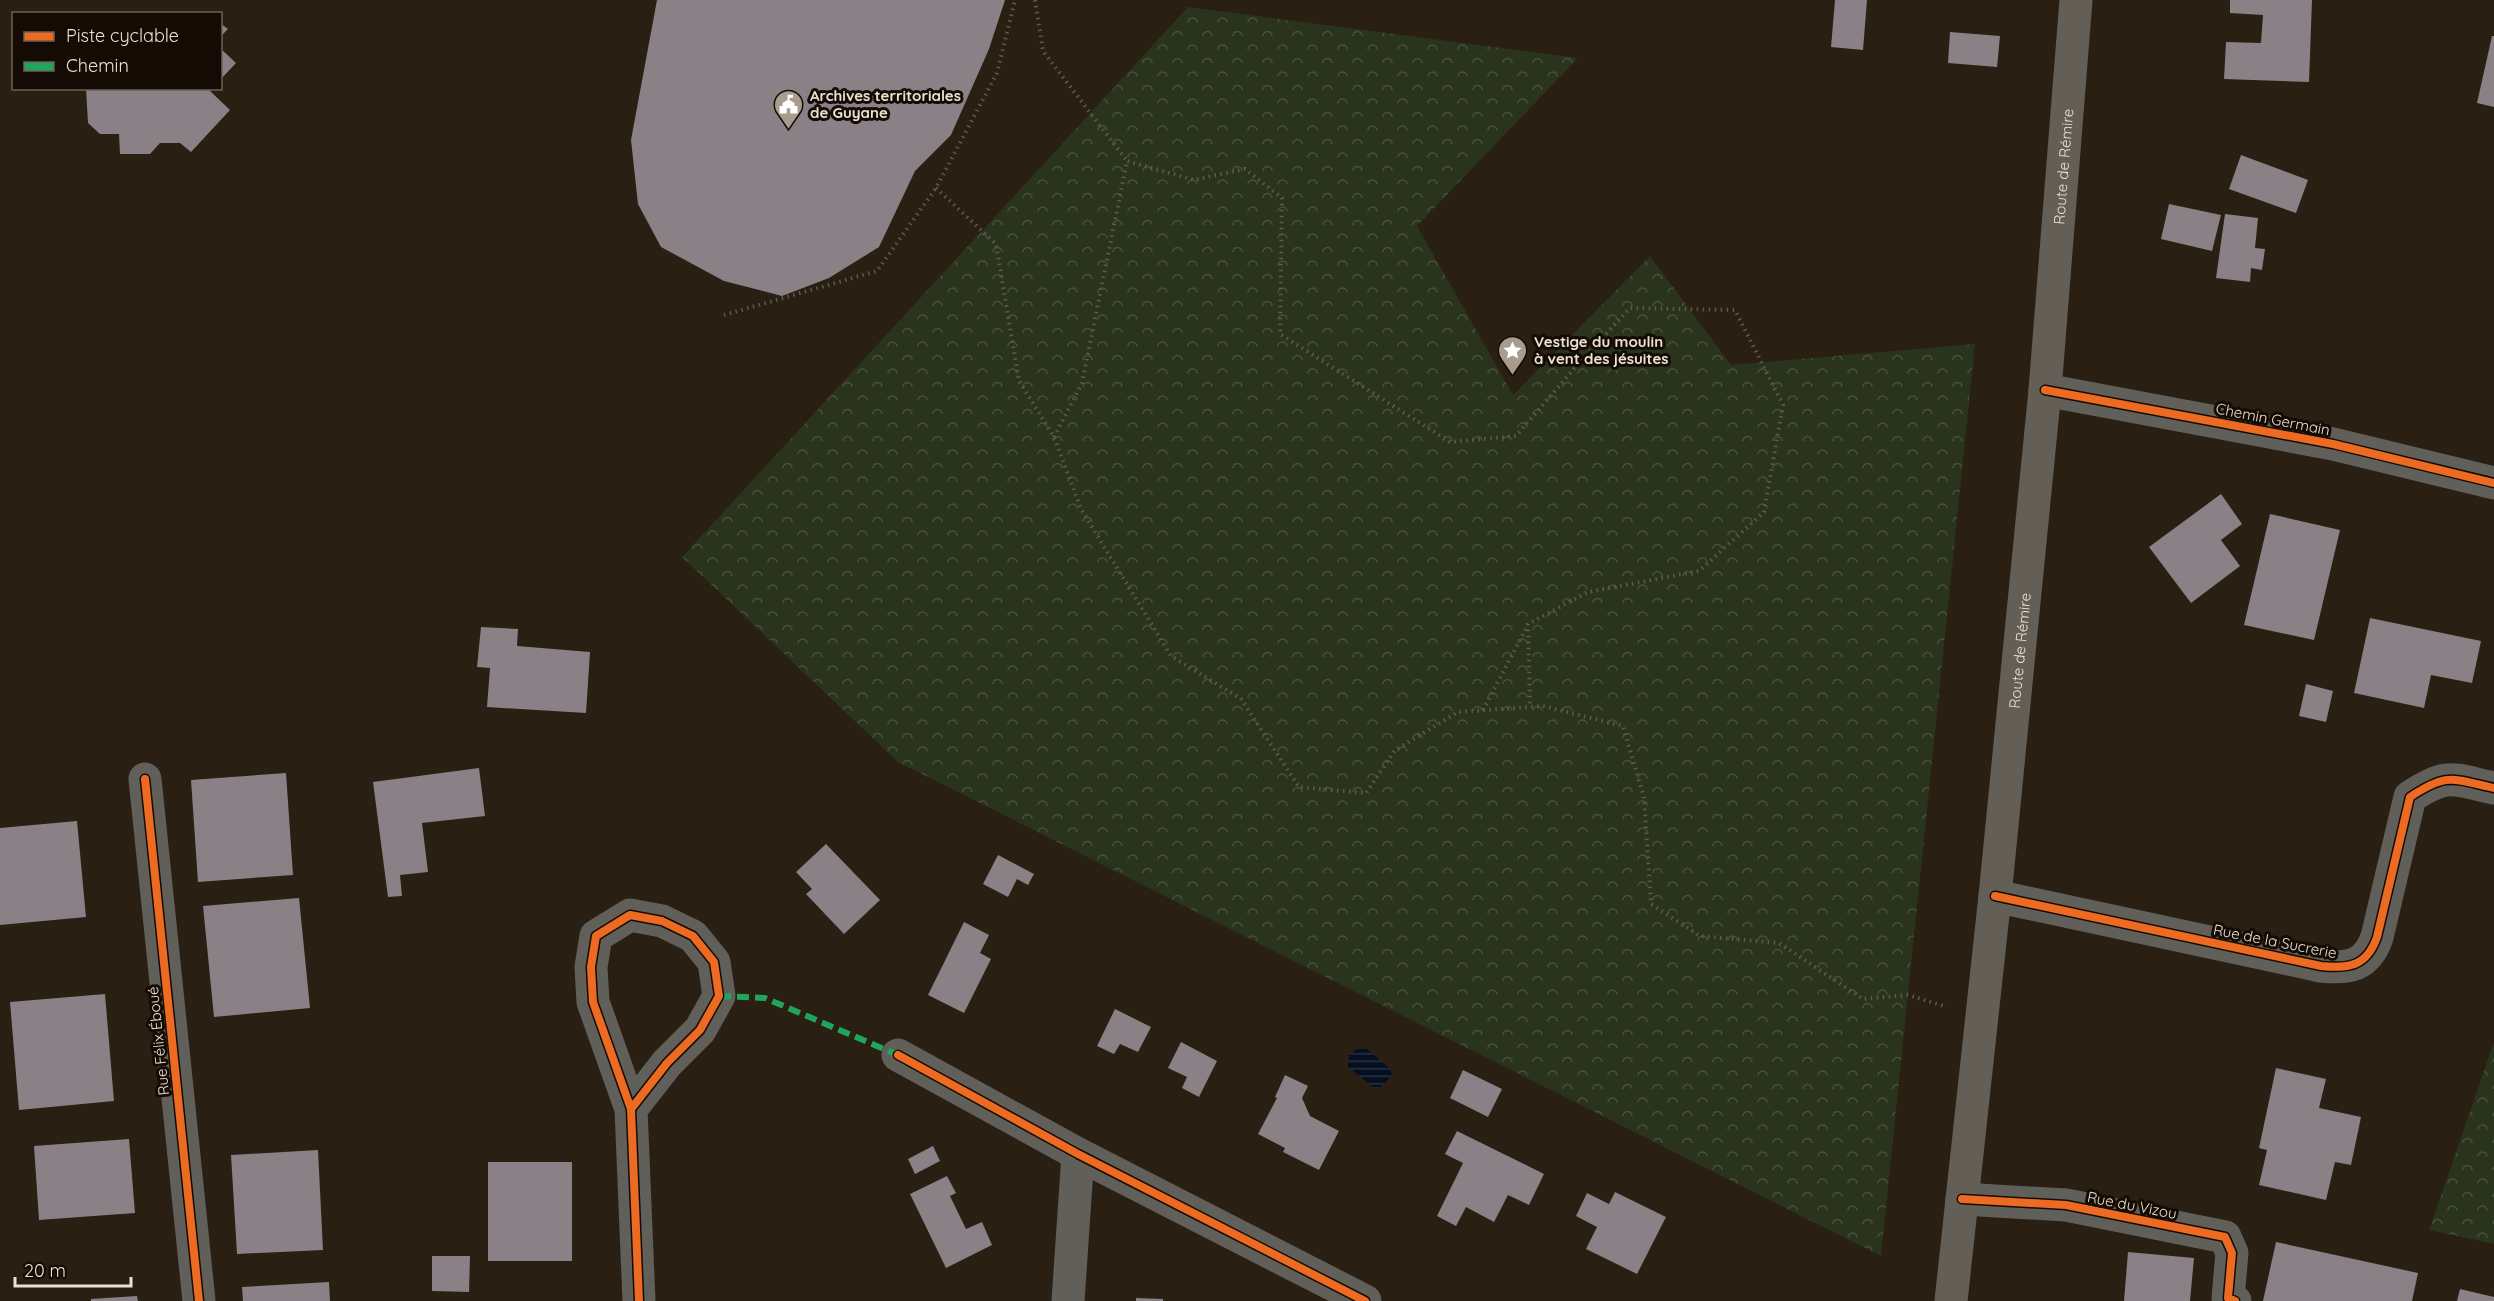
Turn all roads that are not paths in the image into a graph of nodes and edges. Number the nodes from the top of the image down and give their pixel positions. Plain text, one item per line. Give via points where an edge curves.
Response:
1 (2076, 0) edge
2 (2045, 390) junction
3 (2494, 483) edge
4 (145, 779) dead end
5 (2494, 788) edge
6 (1995, 896) junction
7 (898, 1055) dead end
8 (631, 1109) junction
9 (1078, 1154) junction
10 (1962, 1198) junction
11 (199, 1301) edge
12 (639, 1301) edge
13 (1068, 1301) edge
14 (1365, 1301) edge
15 (1951, 1301) edge
16 (2235, 1301) edge

1 - 2 main road, Route de Rémire
2 - 3 street, Chemin Germain via 2333,444
2 - 6 main road, Route de Rémire
4 - 11 street, Rue Félix Éboué
5 - 6 street, Rue de la Sucrerie via 2450,778 2433,781 2410,797 2372,952 2354,965 2321,966
6 - 10 main road, Route de Rémire
7 - 9 street
8 - 8 street via 667,1063 700,1030 719,996 714,962 693,936 662,921 630,915 596,936 591,968 593,1002
8 - 12 street
9 - 13 street
9 - 14 street
10 - 15 main road, Route de Rémire
10 - 16 street, Rue du Vizou via 2066,1206 2224,1237 2232,1253 2228,1298

